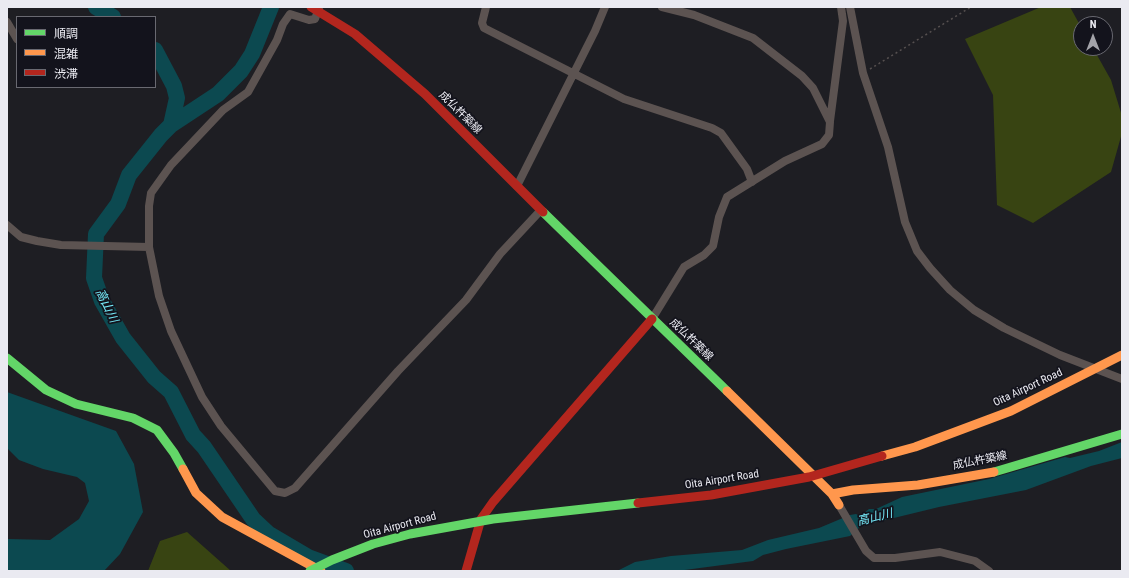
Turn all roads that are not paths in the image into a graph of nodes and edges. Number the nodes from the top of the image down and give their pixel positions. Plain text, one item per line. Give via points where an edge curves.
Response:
1 (486, 7) edge
2 (605, 7) edge
3 (662, 7) edge
4 (841, 7) edge
5 (850, 7) edge
6 (317, 8) edge
7 (7, 22) edge
8 (16, 37) edge
9 (573, 74) junction
10 (830, 122) junction
11 (752, 182) junction
12 (517, 186) junction
13 (541, 210) junction
14 (7, 225) edge
15 (148, 247) junction
16 (652, 319) junction
17 (1122, 355) edge
18 (7, 358) edge
19 (1122, 379) edge
20 (1122, 434) edge
21 (832, 494) junction
22 (839, 505) joint
23 (310, 571) edge
24 (320, 571) edge
25 (466, 571) edge
26 (989, 571) edge

1 - 9 street via 482,23 484,28
2 - 9 street
3 - 10 street via 694,15 753,38 802,76 813,88
4 - 10 street via 843,21
5 - 19 street via 863,73 888,147 906,222 917,250 930,268 950,290 974,310 1004,328 1060,355
6 - 12 main road, 成仏杵築線 via 355,34 425,94
6 - 15 street via 315,19 309,20 290,14 248,92 223,110 161,178 151,193
7 - 8 street
9 - 11 street via 624,99 721,133 747,169
9 - 12 street
10 - 11 street via 829,135 822,144 785,161
11 - 16 street via 728,197 718,217 714,246 684,267
12 - 13 main road, 成仏杵築線
13 - 15 street via 500,254 466,300 398,371 295,488 285,493 275,491 221,426 202,397 171,331 159,296
13 - 16 main road, 成仏杵築線
14 - 15 street via 22,237 62,245
16 - 21 main road, 成仏杵築線
16 - 25 main road via 493,502 481,519
17 - 23 main road, Oita Airport Road, bridge via 1011,411 914,446 824,473 711,495 456,525 373,544
18 - 24 main road via 46,390 76,404 133,418 157,430 174,453 196,493 222,517
20 - 21 main road, 成仏杵築線 via 995,472 918,485
21 - 22 main road
22 - 26 street via 866,551 874,558 940,552 975,561

